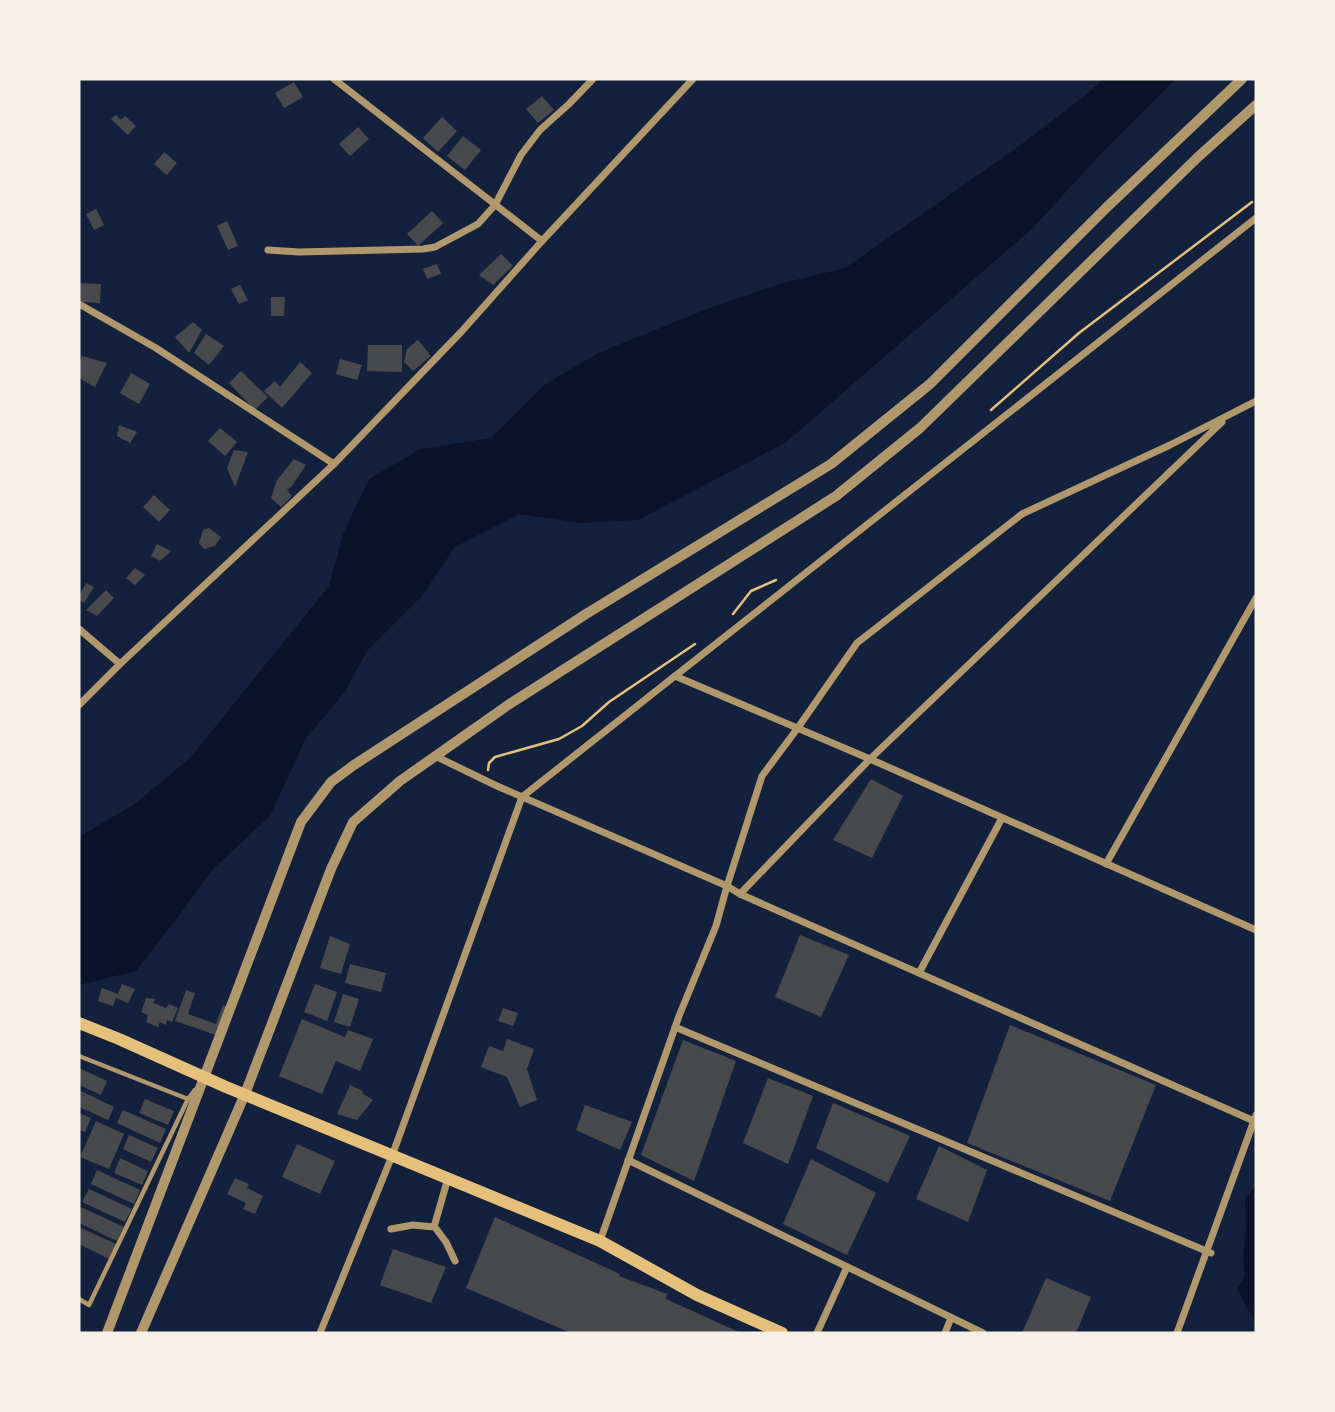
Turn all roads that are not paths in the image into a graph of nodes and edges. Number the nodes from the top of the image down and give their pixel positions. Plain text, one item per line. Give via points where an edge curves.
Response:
1 (334, 79) edge
2 (593, 79) edge
3 (693, 79) edge
4 (1242, 79) edge
5 (1256, 105) edge
6 (495, 205) junction
7 (1256, 218) edge
8 (541, 241) junction
9 (268, 250) dead end
10 (79, 304) edge
11 (1256, 401) edge
12 (1229, 415) junction
13 (334, 464) junction
14 (1256, 598) edge
15 (79, 629) edge
16 (120, 664) junction
17 (675, 676) junction
18 (79, 705) edge
19 (797, 729) junction
20 (435, 757) junction
21 (870, 759) junction
22 (522, 797) junction
23 (1002, 818) junction
24 (1106, 864) junction
25 (727, 886) junction
26 (740, 894) junction
27 (1256, 930) edge
28 (919, 973) junction
29 (79, 1023) edge
30 (675, 1027) junction
31 (79, 1056) edge
32 (205, 1077) junction
33 (245, 1094) junction
34 (188, 1099) junction
35 (1255, 1118) edge
36 (392, 1156) junction
37 (628, 1160) junction
38 (448, 1178) junction
39 (434, 1226) junction
40 (391, 1229) dead end
41 (600, 1241) junction
42 (1211, 1253) dead end
43 (455, 1261) dead end
44 (847, 1267) junction
45 (79, 1299) edge
46 (951, 1318) junction
47 (107, 1333) edge
48 (142, 1333) edge
49 (320, 1333) edge
50 (782, 1333) edge
51 (817, 1333) edge
52 (945, 1333) edge
53 (983, 1333) edge
54 (1177, 1333) edge

1 - 6 street
2 - 6 street via 540,130
3 - 8 street
4 - 32 street via 930,384 831,464 586,614 331,782 301,822
5 - 20 street via 920,428 836,496
6 - 8 street
6 - 9 street via 478,224 435,247
7 - 17 street
8 - 13 street
10 - 13 street via 156,348
11 - 12 street
12 - 19 street via 1021,514 857,643
12 - 21 street
13 - 16 street
14 - 24 street
15 - 16 street
16 - 18 street
17 - 19 street
17 - 22 street
19 - 21 street
19 - 25 street via 762,776
20 - 22 street
20 - 33 street via 354,822 331,869
21 - 23 street
21 - 26 street
22 - 25 street
22 - 36 street
23 - 24 street
23 - 28 street
24 - 27 street
25 - 26 street
25 - 30 street via 716,926
26 - 28 street
28 - 35 street
29 - 32 main road
30 - 37 street
30 - 42 street
31 - 34 lane
32 - 33 main road
32 - 34 lane
32 - 47 street
33 - 36 main road
33 - 48 street
34 - 45 lane via 89,1305
35 - 54 street
36 - 38 main road
36 - 49 street
37 - 41 street
37 - 44 street
38 - 39 street
38 - 41 main road
39 - 40 street
39 - 43 street
41 - 50 main road via 697,1295
44 - 46 street
44 - 51 street
46 - 52 street
46 - 53 street

